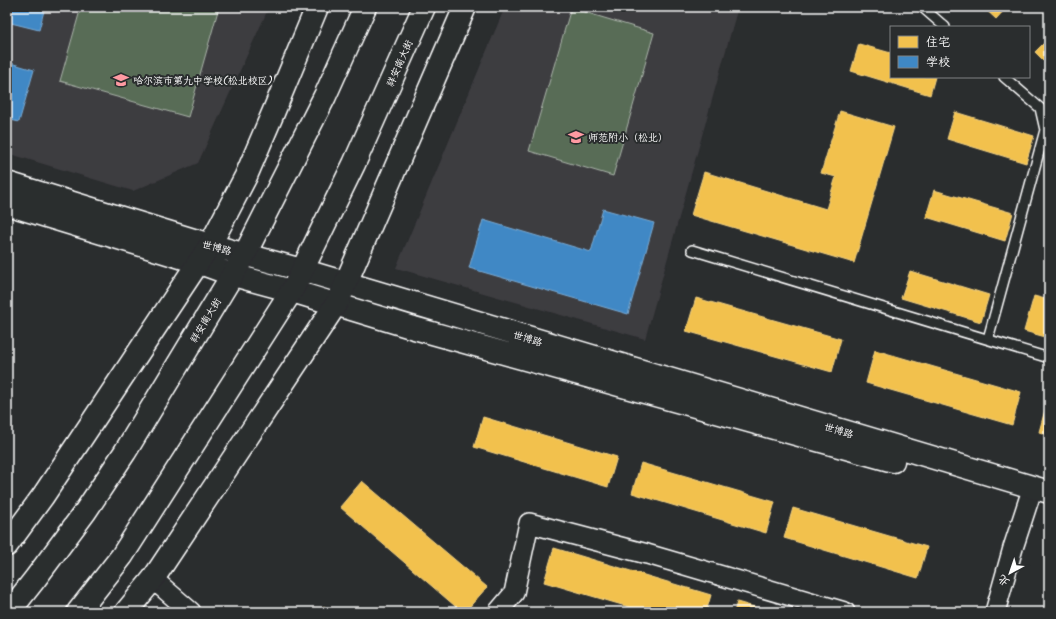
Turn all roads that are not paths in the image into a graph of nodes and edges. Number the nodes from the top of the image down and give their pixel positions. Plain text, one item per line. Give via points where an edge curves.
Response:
1 (317, 7) edge
2 (365, 7) edge
3 (424, 7) edge
4 (465, 7) edge
5 (922, 7) edge
6 (944, 26) edge
7 (1005, 78) edge
8 (7, 184) edge
9 (7, 204) edge
10 (692, 250) dead end
11 (204, 254) junction
12 (245, 254) junction
13 (302, 270) junction
14 (233, 275) junction
15 (345, 283) junction
16 (292, 291) junction
17 (335, 304) junction
18 (988, 339) junction
19 (1049, 358) edge
20 (1042, 499) edge
21 (7, 545) edge
22 (153, 579) junction
23 (9, 612) edge
24 (78, 612) edge
25 (126, 612) edge
26 (191, 612) edge
27 (498, 612) edge
28 (845, 612) edge
29 (995, 612) edge

1 - 11 main road via 246,176
2 - 12 main road, 祥安南大街 via 325,96
3 - 13 main road, 祥安南大街 via 354,164
4 - 15 main road
5 - 6 lane
7 - 18 lane via 1040,108 1045,130
8 - 11 main road, 世博路
9 - 11 main road, 世博路
10 - 18 lane
11 - 12 main road, 世博路
11 - 14 main road, 世博路
11 - 21 main road via 43,496
12 - 13 main road, 世博路
12 - 14 main road, 祥安南大街
13 - 15 main road, 世博路
13 - 16 main road, 祥安南大街
14 - 16 main road, 世博路
14 - 23 main road, 祥安南大街 via 125,452 85,512
15 - 17 main road
15 - 20 main road, 世博路
16 - 17 main road, 世博路
16 - 24 main road, 祥安南大街 via 122,556
17 - 20 main road, 世博路 via 421,330
17 - 22 main road
18 - 19 lane
20 - 29 street via 1013,548
22 - 25 main road
22 - 26 street
27 - 28 street via 514,593 529,524 647,554

